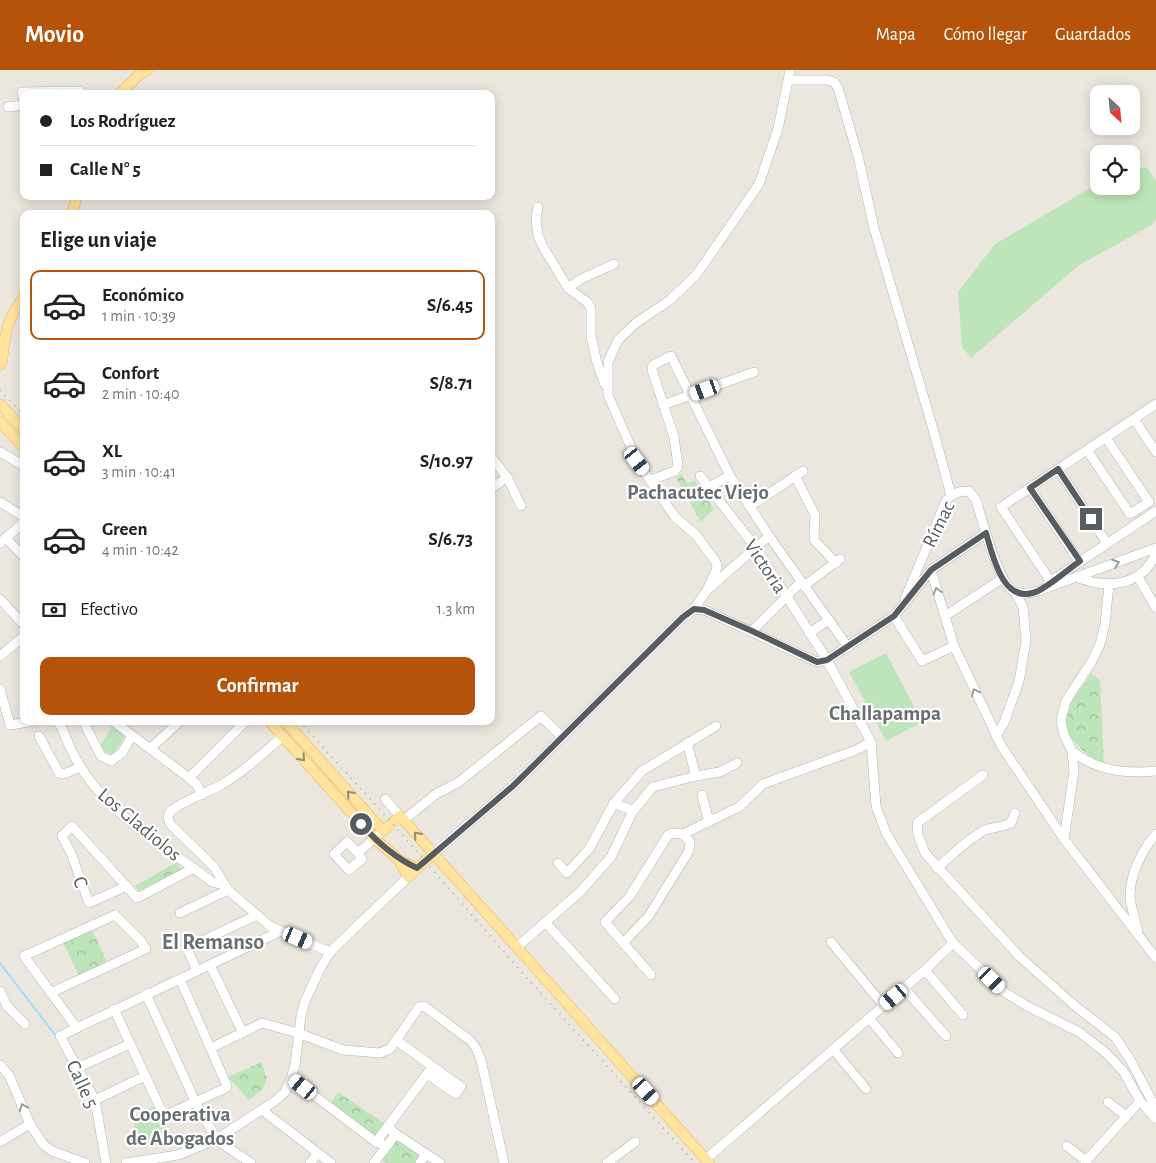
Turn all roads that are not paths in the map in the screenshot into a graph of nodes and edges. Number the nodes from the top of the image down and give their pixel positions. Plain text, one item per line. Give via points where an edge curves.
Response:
1 (147, 70) edge
2 (790, 75) edge
3 (123, 90) edge
4 (20, 106) edge
5 (8, 107) dead end
6 (538, 207) dead end
7 (614, 264) dead end
8 (568, 288) junction
9 (20, 303) edge
10 (0, 365) edge
11 (754, 372) dead end
12 (608, 392) junction
13 (690, 395) junction
14 (0, 404) edge
15 (1156, 404) edge
16 (663, 405) junction
17 (1134, 419) junction
18 (0, 422) edge
19 (20, 426) edge
20 (1106, 438) junction
21 (20, 444) edge
22 (1087, 450) junction
23 (0, 452) edge
24 (1156, 452) edge
25 (495, 462) edge
26 (20, 464) edge
27 (1058, 469) junction
28 (700, 476) dead end
29 (730, 476) junction
30 (507, 477) junction
31 (651, 480) junction
32 (495, 486) edge
33 (708, 487) junction
34 (1030, 488) junction
35 (951, 495) junction
36 (0, 502) edge
37 (521, 506) dead end
38 (749, 507) junction
39 (1156, 511) edge
40 (20, 514) edge
41 (20, 526) edge
42 (986, 533) junction
43 (769, 536) junction
44 (3, 541) edge
45 (1107, 543) junction
46 (756, 548) junction
47 (1156, 548) edge
48 (20, 554) edge
49 (1156, 554) edge
50 (1080, 561) junction
51 (931, 570) junction
52 (1076, 577) junction
53 (1138, 577) junction
54 (1003, 578) junction
55 (1051, 582) junction
56 (802, 584) junction
57 (1109, 584) junction
58 (707, 590) junction
59 (1038, 591) junction
60 (1015, 592) junction
61 (786, 596) junction
62 (0, 599) edge
63 (901, 608) junction
64 (1156, 608) edge
65 (694, 609) junction
66 (894, 616) junction
67 (945, 616) junction
68 (829, 620) junction
69 (20, 621) edge
70 (752, 631) junction
71 (809, 633) junction
72 (20, 639) edge
73 (954, 646) junction
74 (848, 647) junction
75 (0, 656) edge
76 (827, 660) junction
77 (0, 689) edge
78 (20, 723) edge
79 (60, 725) edge
80 (85, 725) edge
81 (119, 725) edge
82 (176, 725) edge
83 (242, 725) edge
84 (273, 725) edge
85 (289, 725) edge
86 (716, 726) dead end
87 (39, 736) dead end
88 (132, 736) junction
89 (283, 736) junction
90 (996, 736) junction
91 (563, 738) junction
92 (871, 742) junction
93 (687, 743) junction
94 (151, 748) junction
95 (1072, 751) junction
96 (737, 763) dead end
97 (1090, 763) junction
98 (80, 766) junction
99 (1074, 771) junction
100 (1156, 771) edge
101 (983, 775) dead end
102 (696, 776) junction
103 (189, 778) junction
104 (202, 795) junction
105 (702, 795) dead end
106 (385, 799) dead end
107 (614, 803) junction
108 (633, 811) junction
109 (1015, 813) dead end
110 (402, 818) junction
111 (708, 822) junction
112 (383, 830) junction
113 (683, 834) junction
114 (1156, 834) edge
115 (374, 838) junction
116 (1064, 839) junction
117 (358, 853) dead end
118 (433, 854) junction
119 (399, 860) junction
120 (558, 863) dead end
121 (194, 868) junction
122 (417, 868) junction
123 (937, 868) junction
124 (408, 877) junction
125 (126, 886) junction
126 (226, 887) junction
127 (1130, 897) junction
128 (1112, 899) junction
129 (180, 913) dead end
130 (257, 916) junction
131 (545, 922) junction
132 (282, 931) junction
133 (1140, 938) junction
134 (831, 942) dead end
135 (623, 943) junction
136 (953, 943) junction
137 (517, 947) junction
138 (330, 952) junction
139 (1156, 958) edge
140 (210, 965) junction
141 (925, 970) junction
142 (197, 971) junction
143 (651, 975) dead end
144 (180, 979) junction
145 (904, 988) junction
146 (0, 991) edge
147 (50, 993) junction
148 (146, 994) junction
149 (615, 999) dead end
150 (884, 1006) junction
151 (114, 1009) junction
152 (963, 1015) dead end
153 (869, 1018) junction
154 (25, 1024) dead end
155 (76, 1028) junction
156 (243, 1033) junction
157 (298, 1033) junction
158 (946, 1036) dead end
159 (396, 1040) junction
160 (130, 1044) junction
161 (210, 1048) junction
162 (833, 1049) junction
163 (898, 1053) dead end
164 (0, 1065) edge
165 (77, 1068) junction
166 (144, 1076) junction
167 (292, 1078) junction
168 (866, 1089) dead end
169 (96, 1100) junction
170 (1140, 1100) junction
171 (195, 1101) junction
172 (1108, 1102) dead end
173 (1156, 1109) edge
174 (262, 1110) junction
175 (1126, 1116) junction
176 (1156, 1119) edge
177 (30, 1124) junction
178 (389, 1126) junction
179 (396, 1134) junction
180 (217, 1139) junction
181 (0, 1142) edge
182 (376, 1142) junction
183 (635, 1142) dead end
184 (387, 1146) junction
185 (1067, 1146) dead end
186 (318, 1152) junction
187 (426, 1154) junction
188 (708, 1161) edge
189 (141, 1162) edge
190 (85, 1163) edge
191 (106, 1163) edge
192 (126, 1163) edge
193 (251, 1163) edge
194 (310, 1163) edge
195 (331, 1163) edge
196 (374, 1163) edge
197 (420, 1163) edge
198 (440, 1163) edge
199 (504, 1163) edge
200 (607, 1163) edge

1 - 3 main road
2 - 12 street via 778,129 759,184 697,274 670,300 618,340 608,362
2 - 35 street via 827,80 838,88 874,228
4 - 5 street
6 - 8 street via 538,235
7 - 8 street
8 - 12 street via 591,308 591,336
9 - 10 main road via 6,330
11 - 13 street
12 - 31 street via 637,461
13 - 16 street
13 - 16 street via 671,356 653,365 652,370
13 - 29 street
14 - 19 main road
15 - 17 street
16 - 31 street via 674,437 678,466 675,471
17 - 20 street
17 - 24 street
18 - 21 main road
20 - 22 street
20 - 22 street via 1149,502 1130,514
22 - 27 street
23 - 26 street
25 - 30 street
27 - 34 street
27 - 45 street
28 - 33 street, Victoria
29 - 33 street
29 - 38 street
30 - 32 street
30 - 37 street
31 - 58 street via 675,517 696,535 716,562 717,568
33 - 46 street, Victoria
34 - 50 street
34 - 55 street via 1000,507
35 - 42 street, Rímac via 960,491 972,493
35 - 63 street, Rímac
36 - 40 street
38 - 43 street
38 - 56 street via 799,474 816,515 814,540 838,561
39 - 45 street
41 - 44 street
42 - 51 street, Rímac
42 - 54 street
43 - 46 street
43 - 56 street
44 - 48 street
45 - 50 street
46 - 58 street
46 - 61 street, Victoria
52 -> 47 street
49 - 53 street
50 - 55 street
51 - 63 street, Rímac
67 -> 51 street
52 - 57 street
52 - 59 street
53 - 57 street
53 - 64 street
54 - 60 street
54 - 67 street
55 - 59 street
56 - 61 street
56 - 68 street
57 - 95 street via 1100,644 1066,701 1061,720
58 - 65 street
59 - 60 street
60 - 90 street via 1023,607 1026,641 1019,681
61 - 70 street
61 - 71 street, Victoria
62 - 69 street
63 - 66 street, Rímac
65 - 70 street via 704,610
65 - 91 street
66 - 73 street via 922,661
66 - 74 street, Rímac
67 - 73 street
68 - 71 street
68 - 74 street
70 - 76 street via 817,662
71 - 76 street, Victoria
72 - 75 street
90 -> 73 street
74 - 76 street, Rímac
76 - 92 street, Victoria
77 - 78 street via 10,725
79 - 98 street, Los Gladiolos
80 - 88 street via 101,756 111,761 122,754
81 - 88 street
82 - 94 street
83 - 103 street
84 - 89 main road
112 -> 85 main road
86 - 93 street
87 - 98 street via 59,773 64,774
88 - 94 street
89 - 104 street via 233,778
89 -> 115 main road
90 - 116 street
91 - 110 street via 541,716 459,782
91 - 118 street via 513,786
92 - 111 street via 763,784 739,807
92 - 136 street via 879,818
93 - 102 street
93 - 107 street via 642,771
94 - 103 street
95 - 97 street
95 - 99 street
96 - 102 street via 720,772
97 - 99 street
97 - 100 street via 1118,771
98 - 121 street, Los Gladiolos via 119,811
99 - 116 street
101 - 123 street via 917,823 925,853
102 - 108 street via 653,787
103 - 104 street
104 - 126 street via 175,807 168,820 214,867
105 - 111 street
106 - 110 street
107 - 108 street
107 - 120 street via 590,849 567,873
108 - 131 street via 611,857 580,892
109 - 123 street via 1011,823 978,834
110 - 112 main road
118 -> 110 main road
111 - 113 street
112 - 115 street
113 - 135 street via 690,842 690,851 648,917
113 - 135 street via 668,835 630,896 605,922
114 - 127 street via 1138,862
115 - 117 street
115 - 119 main road
116 - 128 street
118 - 122 main road
118 - 137 main road
119 - 122 main road
119 - 124 main road
121 - 125 street via 137,898
121 - 126 street, Los Gladiolos via 212,882
122 - 124 main road
123 - 173 street via 1020,957 1115,1038 1131,1060
124 - 138 street
125 - 125 street, C via 72,826 62,836 88,903
126 - 129 street
126 - 130 street
127 - 128 street
127 - 133 street
128 - 133 street
130 - 132 street
130 - 142 street via 187,948
131 - 137 street
131 - 149 street
132 - 138 street
132 - 140 street
133 - 139 street
134 - 150 street
135 - 143 street
136 - 141 street
136 - 170 street via 1004,992 1079,1032 1106,1053 1123,1071
137 - 188 main road
138 - 157 street via 306,1001
140 - 142 street
140 - 156 street
141 - 145 street
141 - 152 street
142 - 144 street
144 - 148 street
144 - 161 street
145 - 150 street
145 - 158 street
146 - 154 street via 6,1006
147 - 147 street via 146,949 146,948 115,915 25,956
147 - 155 street
148 - 151 street
148 - 171 street
150 - 153 street
151 - 155 street
151 - 160 street
153 - 162 street
153 - 163 street
155 - 165 street, Calle 5 via 60,1036
156 - 157 street via 262,1023
156 - 161 street
157 - 159 street via 343,1050 380,1053 390,1049
157 - 167 street
159 - 178 street via 430,1070
159 - 199 street via 419,1007 424,1006 471,1041 481,1060
160 - 165 street
160 - 166 street
161 - 171 street via 227,1087
162 - 168 street
162 - 188 street
177 -> 164 street via 9,1076
165 - 169 street, Calle 5
166 - 169 street
166 - 171 street via 164,1116
167 - 174 street via 285,1092
167 - 182 street
169 - 191 street, Calle 5
170 - 175 street
170 - 176 street
171 - 180 street
172 - 175 street
174 - 180 street
174 - 186 street
175 - 185 street via 1086,1161
177 - 181 street
177 - 190 street via 43,1144 52,1151
178 - 179 street
178 - 182 street
179 - 184 street
179 - 187 street
180 - 189 street via 185,1153
180 - 193 street
182 - 184 street
183 - 200 street
184 - 196 street
186 - 194 street
186 - 195 street
187 - 197 street
187 - 198 street
189 - 192 street

